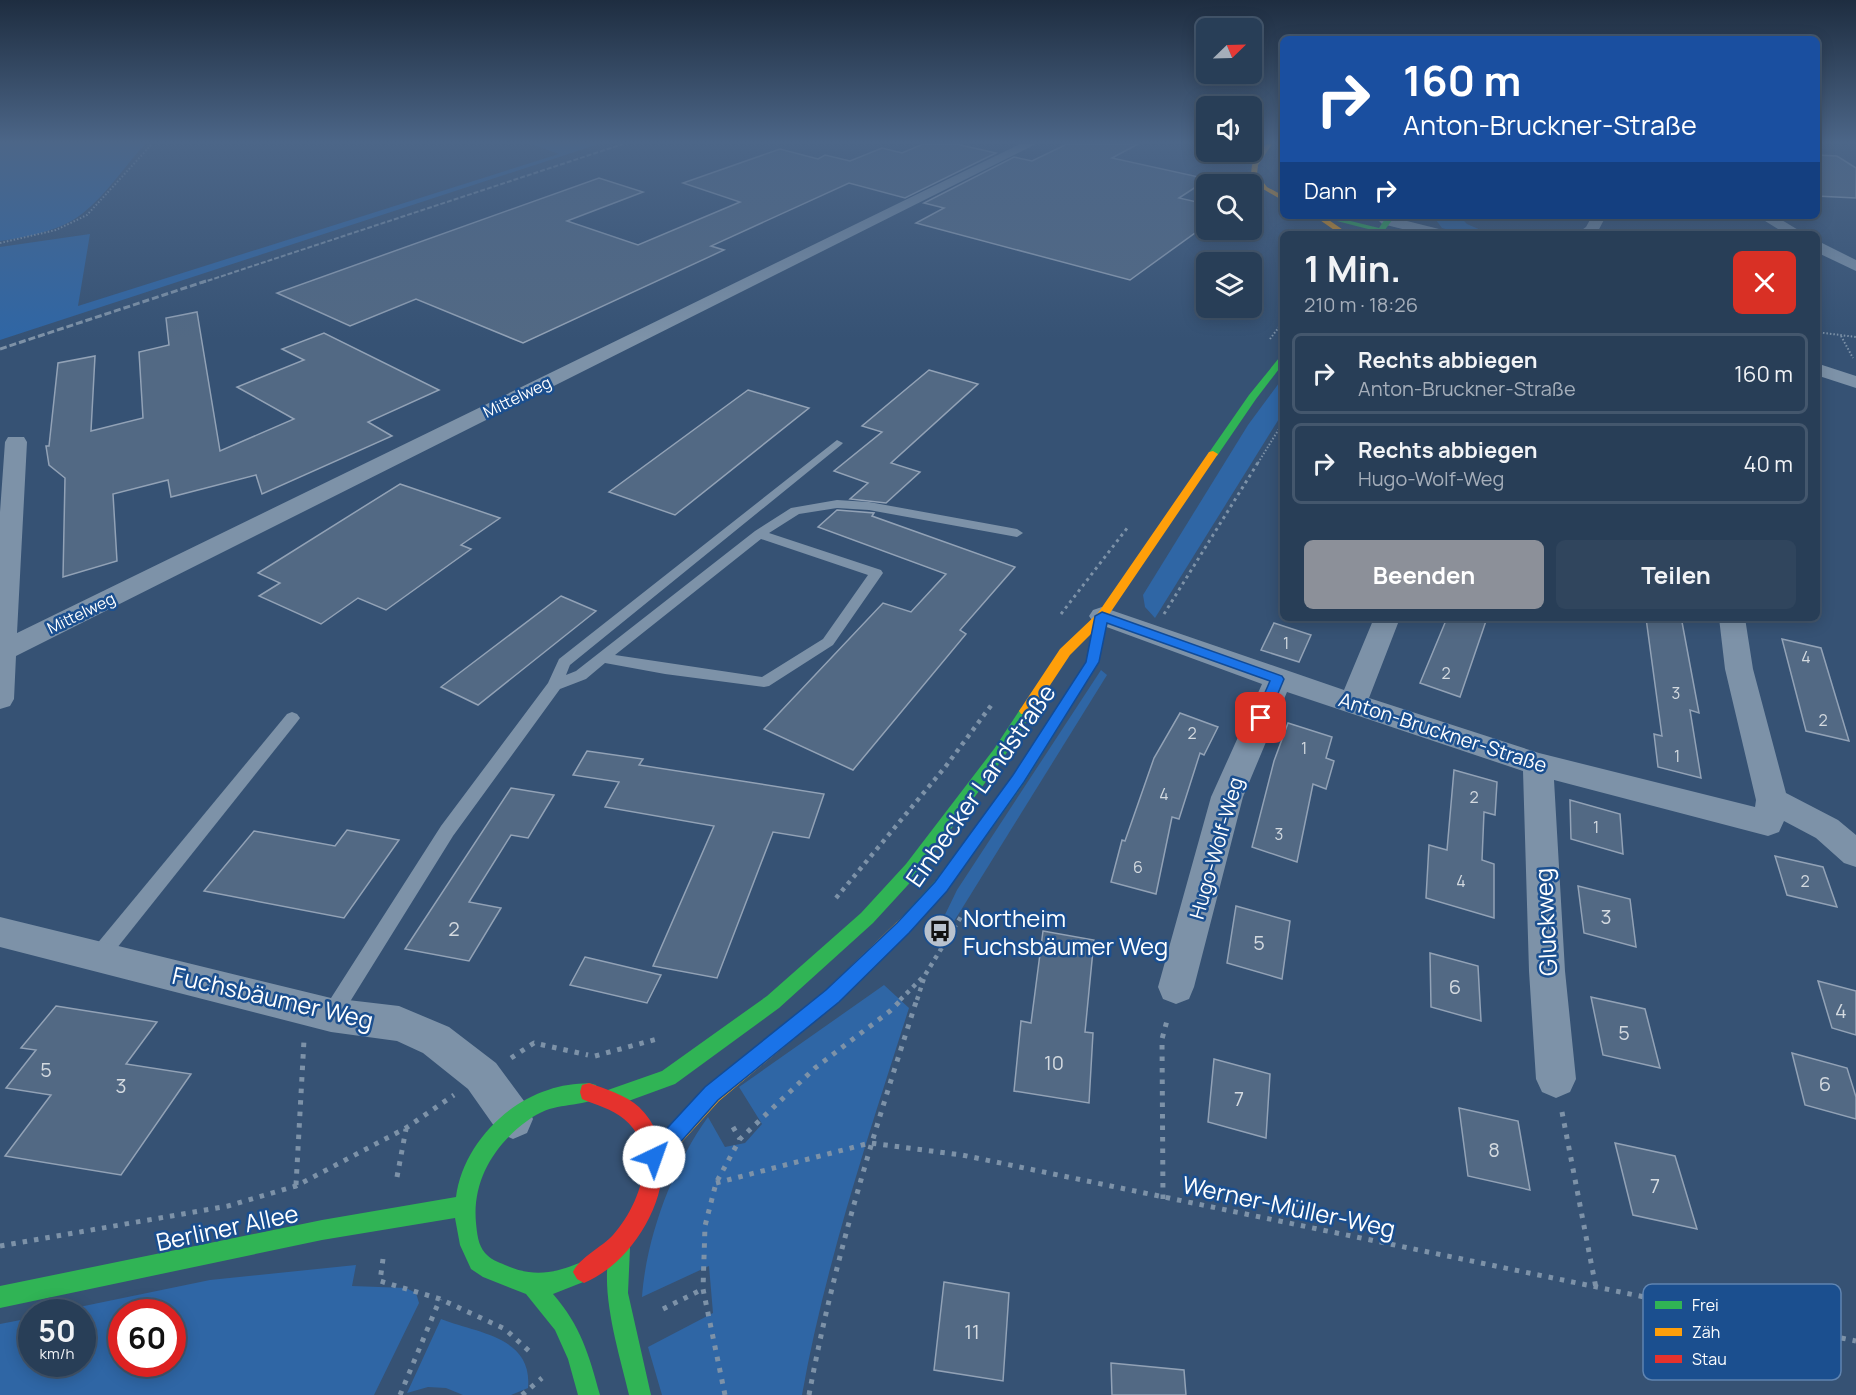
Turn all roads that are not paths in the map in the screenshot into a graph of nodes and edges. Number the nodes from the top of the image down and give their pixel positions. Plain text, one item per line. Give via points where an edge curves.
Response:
1 (898, 209) edge
2 (1324, 219) edge
3 (1341, 219) edge
4 (1367, 219) edge
5 (1770, 219) edge
6 (1384, 225) edge
7 (1341, 231) edge
8 (1423, 231) edge
9 (1792, 231) edge
10 (1820, 247) edge
11 (1856, 266) edge
12 (1280, 362) edge
13 (1820, 370) edge
14 (1856, 382) edge
15 (16, 442) dead end
16 (837, 443) dead end
17 (1017, 532) dead end
18 (759, 534) junction
19 (1102, 616) junction
20 (1385, 621) edge
21 (1732, 621) edge
22 (4, 651) junction
23 (603, 658) junction
24 (1278, 679) junction
25 (555, 685) junction
26 (0, 699) edge
27 (1353, 704) junction
28 (292, 718) dead end
29 (1538, 764) junction
30 (1772, 800) junction
31 (1856, 854) edge
32 (0, 933) edge
33 (98, 957) junction
34 (1176, 987) road end
35 (318, 1012) junction
36 (1556, 1079) road end
37 (612, 1098) junction
38 (513, 1119) junction
39 (654, 1157) junction
40 (464, 1206) junction
41 (620, 1248) junction
42 (534, 1288) junction
43 (0, 1298) edge
44 (590, 1395) edge
45 (640, 1395) edge

1 - 22 street, Mittelweg
2 - 7 main road
3 - 6 main road
4 - 6 main road
5 - 9 street
6 - 8 street
10 - 11 street
12 - 19 main road, Einbecker Landstraße via 1252,397
13 - 14 street
15 - 22 street
16 - 25 lane via 564,662
17 - 18 lane via 943,517 837,504 795,511
18 - 23 lane
18 - 23 lane via 876,573 828,642 764,682
19 - 24 street, Anton-Bruckner-Straße
19 - 37 main road, Einbecker Landstraße via 1065,652 993,761 912,869 867,918 773,1002 668,1078
19 - 39 main road, Einbecker Landstraße via 1092,662 1018,778 941,886 832,996 712,1094
20 - 27 street
21 - 30 street via 1739,669
22 - 26 street
23 - 25 lane via 580,675
24 - 27 street, Anton-Bruckner-Straße
24 - 34 street, Hugo-Wolf-Weg via 1227,797
25 - 35 lane
27 - 29 street, Anton-Bruckner-Straße
28 - 33 lane
29 - 30 street, Anton-Bruckner-Straße via 1768,823
29 - 36 street, Gluckweg
30 - 31 street via 1827,829
32 - 33 street, Fuchsbäumer Weg
33 - 35 street, Fuchsbäumer Weg
35 - 38 street, Fuchsbäumer Weg via 399,1024 436,1040 482,1076
37 - 38 main road via 589,1092 563,1095 538,1103
37 - 39 main road via 641,1120
38 - 40 main road via 488,1143 471,1173
39 - 41 main road via 648,1203
40 - 42 main road via 466,1238 480,1264 504,1281
40 - 43 main road, Berliner Allee via 322,1230
41 - 42 main road via 594,1269 565,1283
41 - 45 main road via 617,1293
42 - 44 main road via 563,1322

